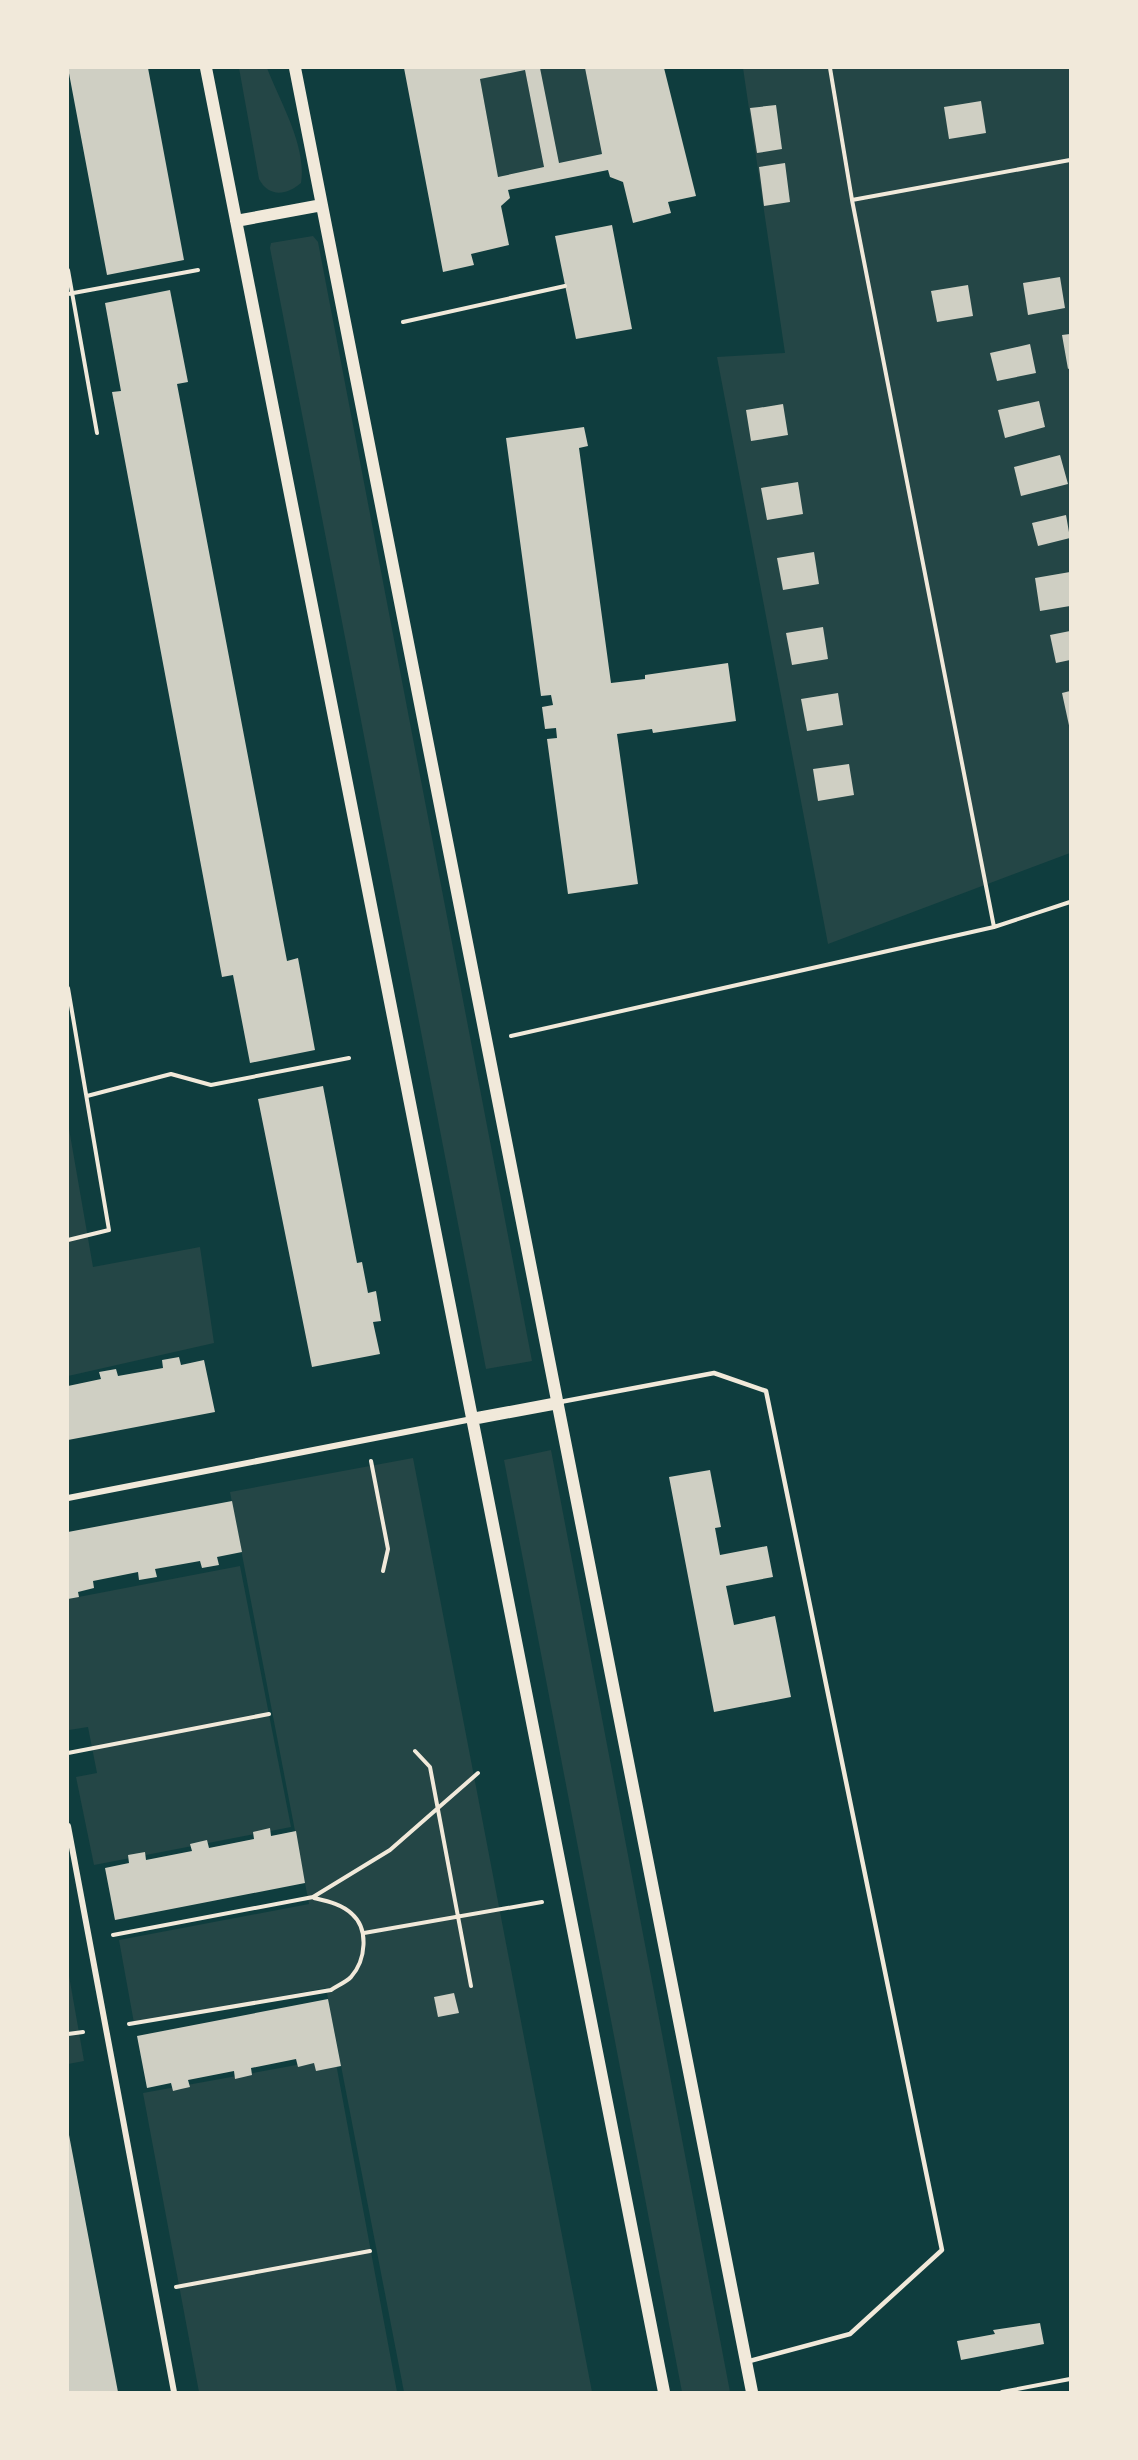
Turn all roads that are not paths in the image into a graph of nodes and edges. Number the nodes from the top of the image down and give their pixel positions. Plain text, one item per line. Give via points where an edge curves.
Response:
1 (206, 68) edge
2 (296, 68) edge
3 (322, 205) junction
4 (236, 221) junction
5 (558, 1403) junction
6 (472, 1419) junction
7 (68, 1498) edge
8 (68, 1826) edge
9 (746, 2362) junction
10 (174, 2392) edge
11 (663, 2392) edge
12 (752, 2392) edge

1 - 4 main road
2 - 3 main road
3 - 4 main road
3 - 5 main road
4 - 6 main road
5 - 6 main road
5 - 9 main road
5 - 9 lane via 714,1373 765,1391 942,2250 850,2334
6 - 7 street
6 - 11 main road
8 - 10 street
9 - 12 main road

